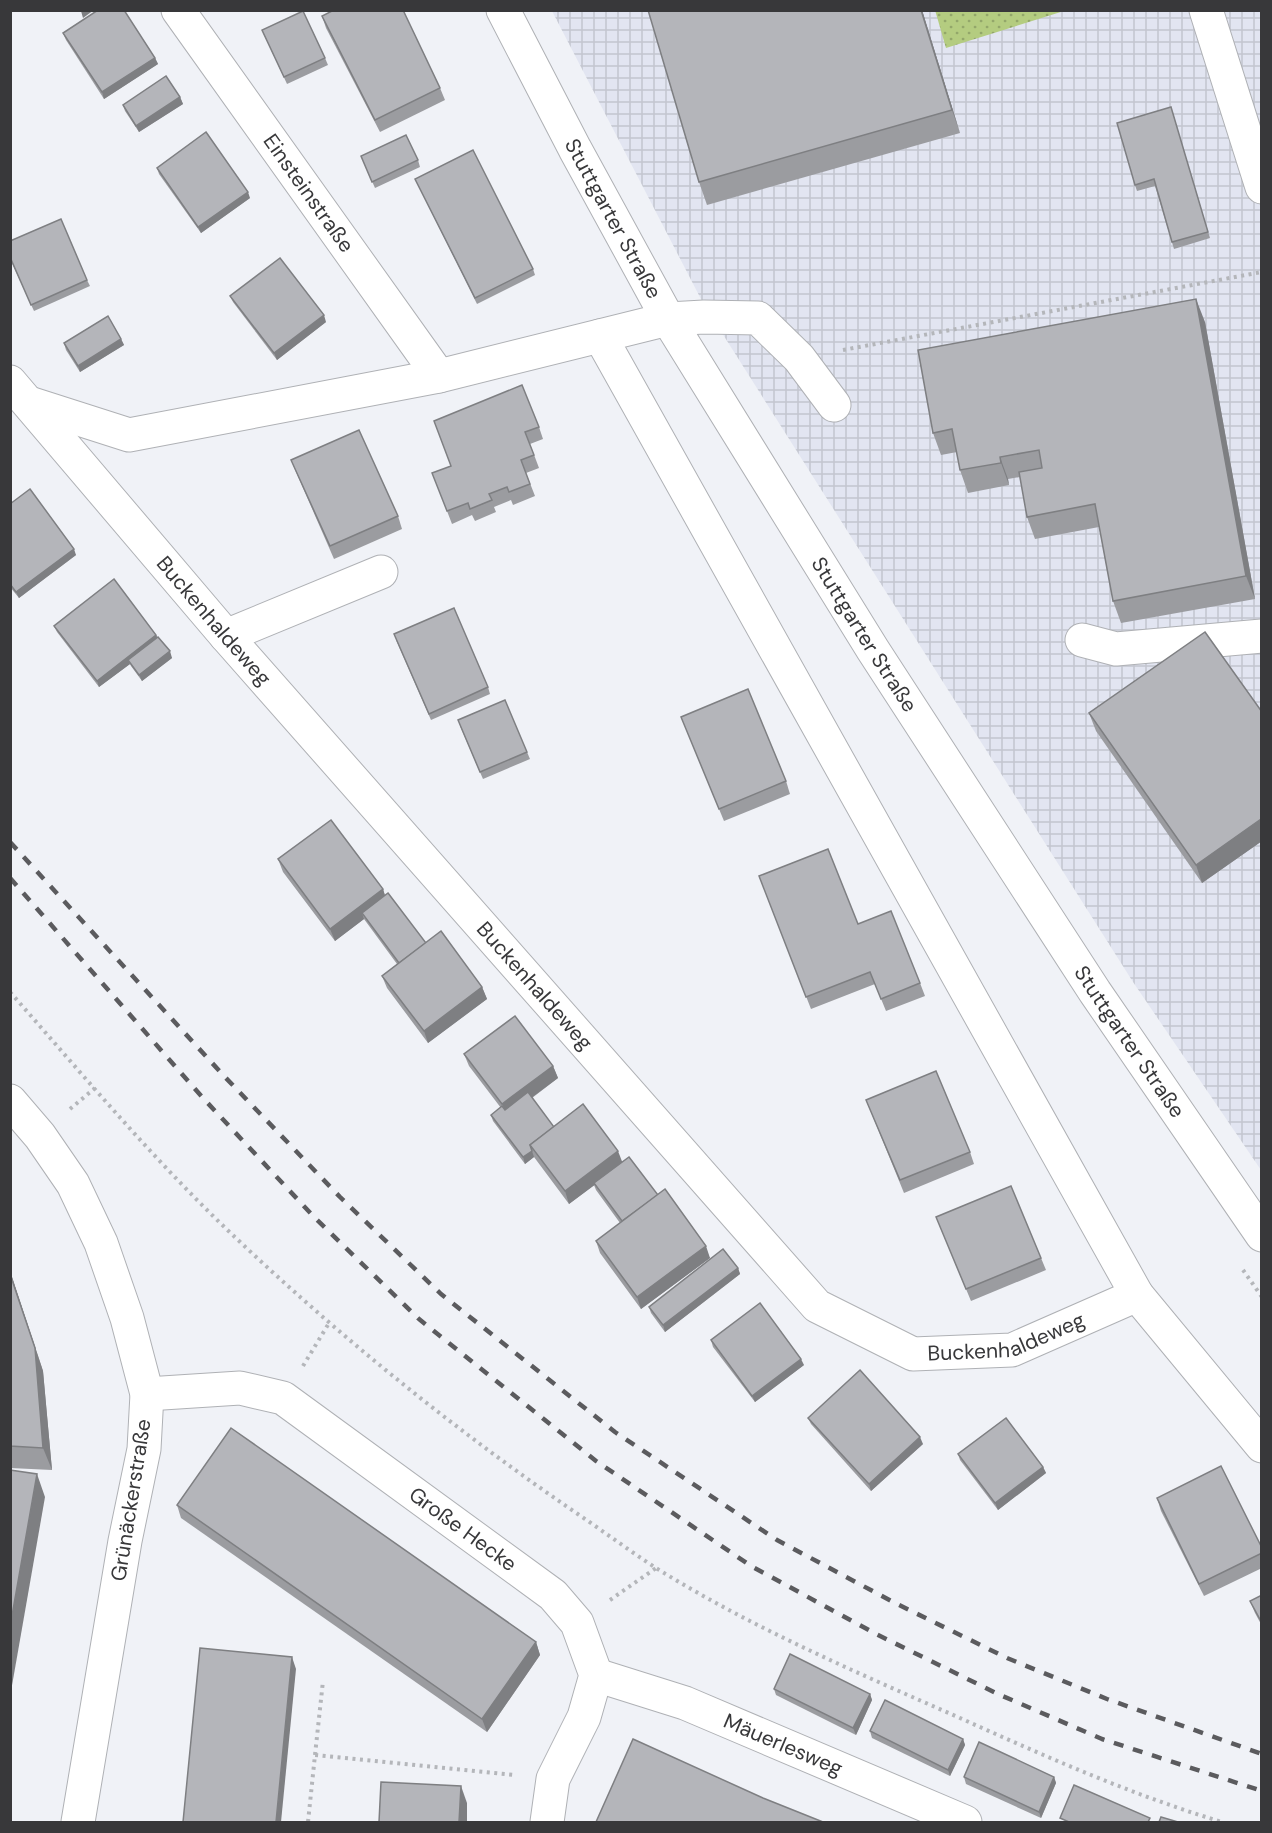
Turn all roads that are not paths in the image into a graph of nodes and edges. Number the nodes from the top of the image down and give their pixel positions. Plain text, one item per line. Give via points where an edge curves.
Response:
1 (178, 10) edge
2 (504, 10) edge
3 (1206, 10) edge
4 (1262, 187) edge
5 (668, 319) junction
6 (600, 336) junction
7 (439, 376) junction
8 (20, 392) edge
9 (834, 405) dead end
10 (381, 572) dead end
11 (226, 636) junction
12 (1262, 636) edge
13 (1082, 640) dead end
14 (10, 1101) edge
15 (1262, 1235) edge
16 (1137, 1295) junction
17 (147, 1394) junction
18 (1262, 1446) edge
19 (596, 1675) junction
20 (78, 1822) edge
21 (547, 1822) edge
22 (965, 1822) edge

1 - 7 street, Einsteinstraße
2 - 5 street, Stuttgarter Straße
3 - 4 street
5 - 6 street, Buckenhaldeweg
5 - 9 street, Buckenhaldeweg via 758,318 799,358
5 - 15 street, Stuttgarter Straße via 873,650 1088,982
6 - 7 street, Buckenhaldeweg
6 - 16 street
7 - 8 street, Buckenhaldeweg via 129,435
8 - 11 street, Buckenhaldeweg
10 - 11 street
11 - 16 street, Buckenhaldeweg via 817,1306 913,1354 946,1353 1012,1350
12 - 13 street via 1116,649
14 - 17 street, Grünäckerstraße via 73,1184 96,1233 128,1318
16 - 18 street
17 - 19 street, Große Hecke via 240,1388 283,1398 553,1595 577,1623
17 - 20 street, Grünäckerstraße via 144,1449
19 - 21 street via 584,1717 553,1779
19 - 22 street, Mäuerlesweg via 685,1703

